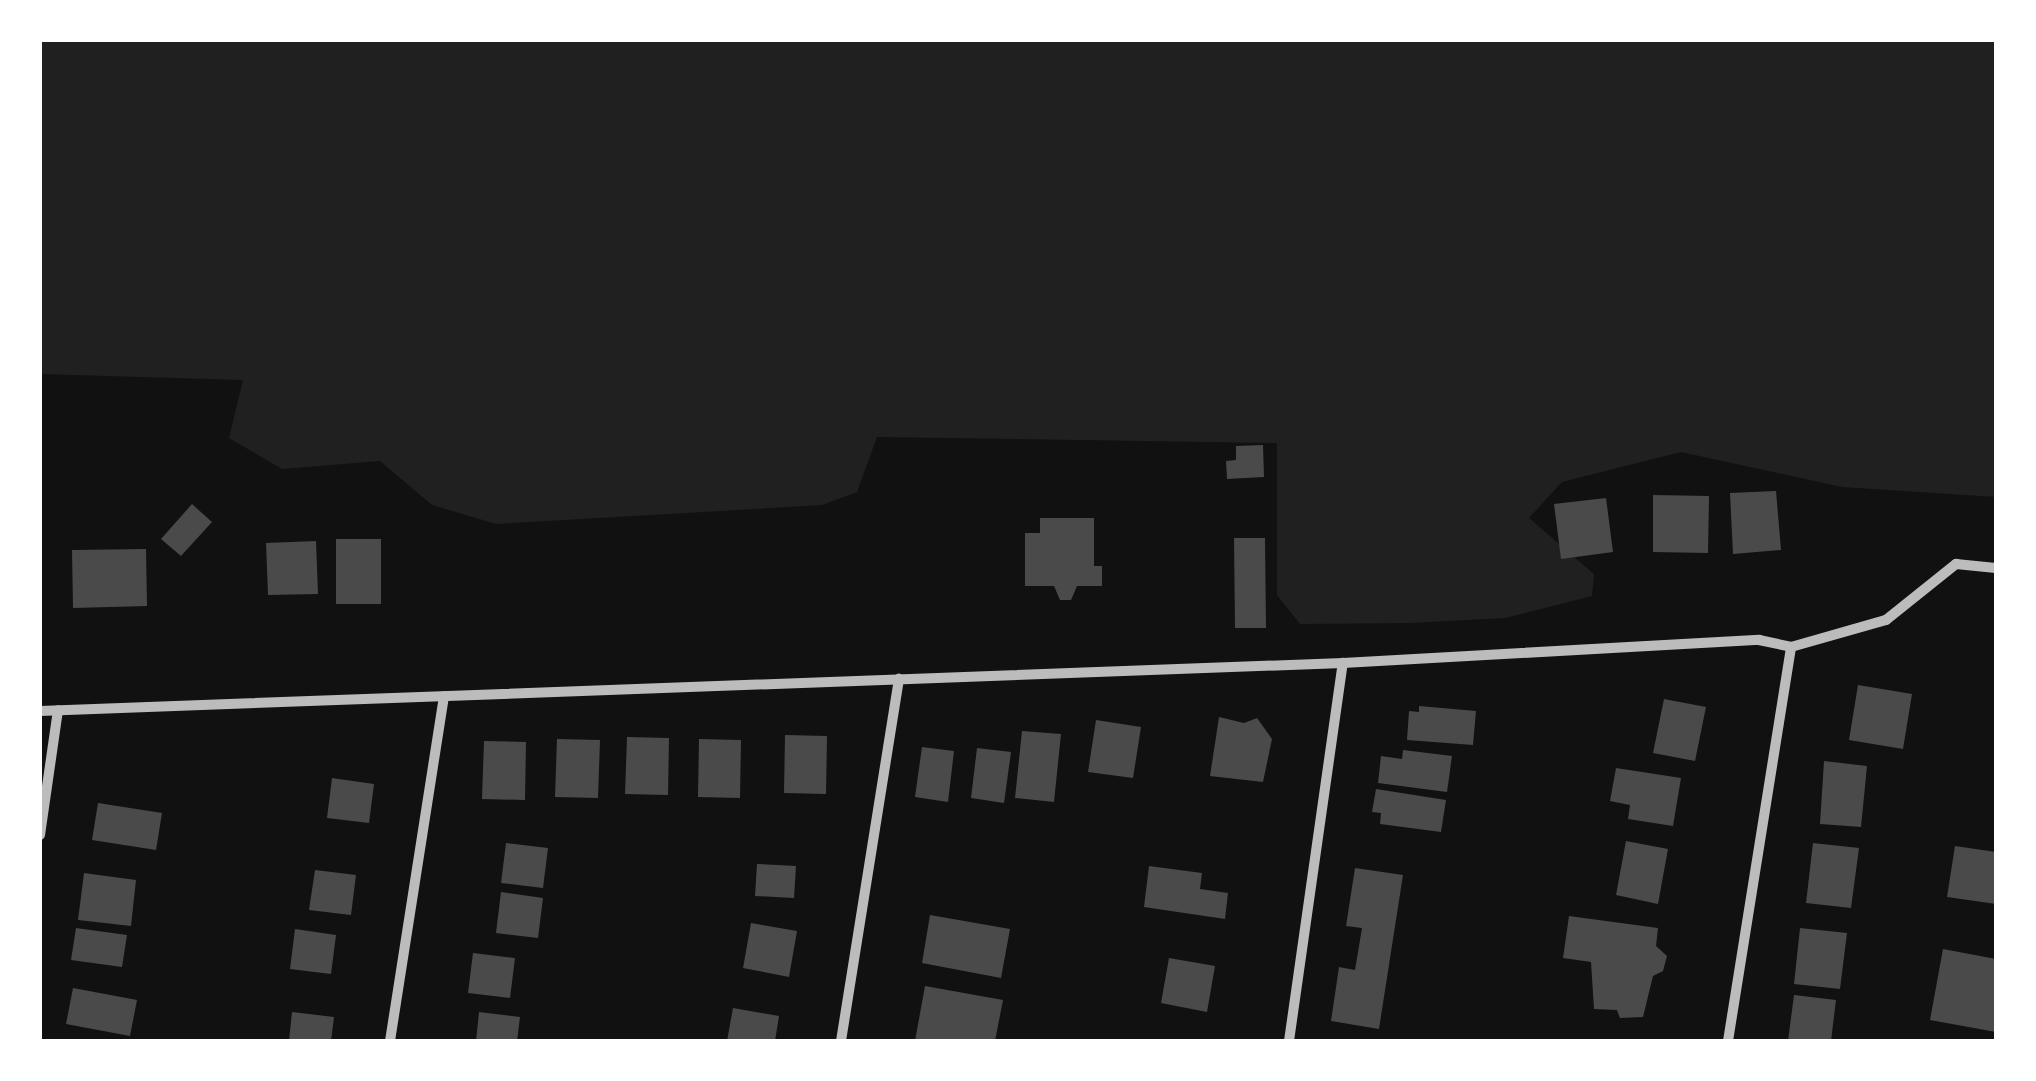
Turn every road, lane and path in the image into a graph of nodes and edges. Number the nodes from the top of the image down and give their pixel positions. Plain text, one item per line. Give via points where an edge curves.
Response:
1 (1996, 568) edge
2 (1791, 647) junction
3 (1343, 663) junction
4 (899, 679) junction
5 (444, 696) junction
6 (58, 710) junction
7 (40, 711) edge
8 (40, 835) edge
9 (390, 1041) edge
10 (840, 1041) edge
11 (1289, 1041) edge
12 (1728, 1041) edge

1 - 2 street via 1956,564 1886,620
2 - 3 street via 1760,640
2 - 12 street
3 - 4 street
3 - 11 street
4 - 5 street
4 - 10 street
5 - 6 street
5 - 9 street
6 - 7 street
6 - 8 street

